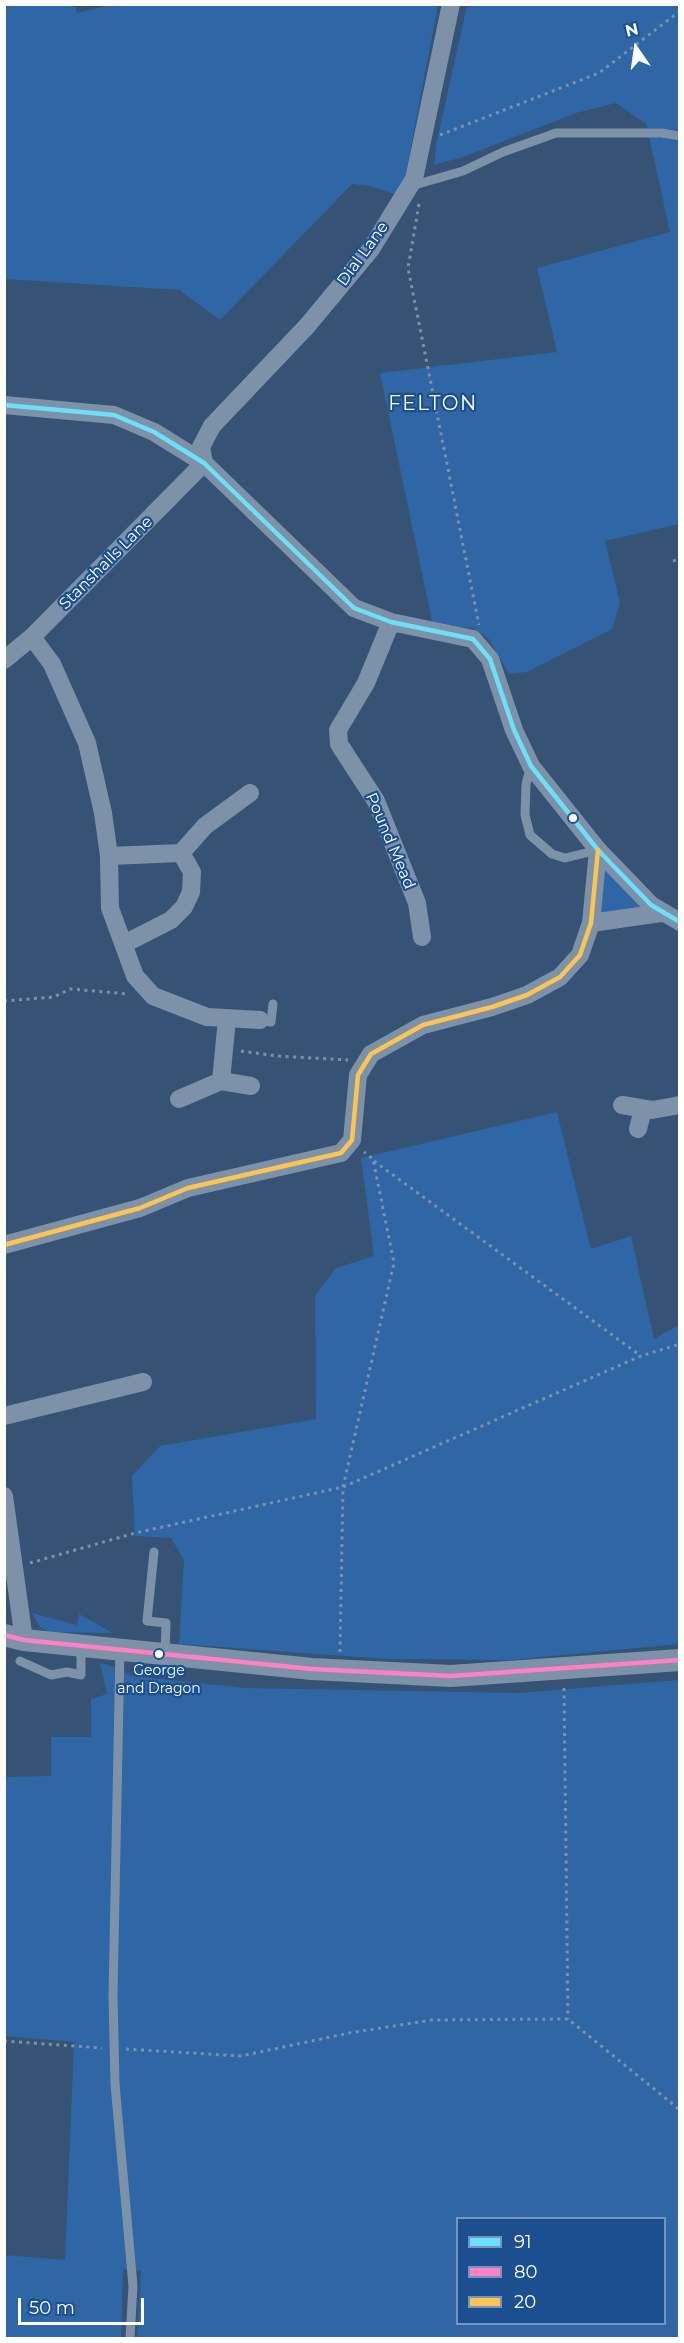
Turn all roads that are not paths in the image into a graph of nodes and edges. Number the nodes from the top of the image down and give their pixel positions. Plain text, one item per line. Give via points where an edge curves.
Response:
1 (451, 4) edge
2 (680, 136) edge
3 (409, 187) junction
4 (4, 405) edge
5 (204, 463) junction
6 (391, 622) junction
7 (32, 637) junction
8 (4, 660) edge
9 (531, 766) junction
10 (250, 793) dead end
11 (598, 850) junction
12 (182, 853) junction
13 (109, 856) junction
14 (662, 913) junction
15 (680, 922) edge
16 (591, 923) junction
17 (422, 937) dead end
18 (124, 944) junction
19 (273, 1004) dead end
20 (227, 1019) junction
21 (260, 1020) joint
22 (221, 1081) junction
23 (251, 1086) dead end
24 (179, 1100) dead end
25 (622, 1105) dead end
26 (680, 1105) edge
27 (643, 1109) junction
28 (638, 1129) dead end
29 (4, 1245) edge
30 (143, 1382) dead end
31 (4, 1416) edge
32 (4, 1496) edge
33 (154, 1552) dead end
34 (16, 1645) edge
35 (81, 1646) junction
36 (120, 1649) junction
37 (165, 1654) junction
38 (680, 1660) edge
39 (130, 2338) edge

1 - 3 street, Dial Lane via 414,179
2 - 3 lane via 556,133 463,171
3 - 5 street, Dial Lane via 371,249 307,326 212,426 201,447
4 - 5 street via 114,415 154,432
5 - 6 street via 354,608
5 - 7 street, Stanshalls Lane
6 - 9 street via 472,639 490,660
6 - 17 street, Pound Mead via 366,683 338,730 339,744 376,801 417,903
7 - 8 street, Stanshalls Lane
7 - 13 street via 52,664 87,743 97,776
9 - 11 street
9 - 11 lane via 525,815 530,835 552,854 565,858
10 - 12 street via 205,826
11 - 14 street
11 - 16 street
12 - 13 street
12 - 18 street via 192,872 191,892 183,906 171,920
13 - 18 street via 110,908
14 - 15 street
14 - 16 street
16 - 29 street via 580,955 560,977 492,1008 423,1025 371,1054 358,1075 352,1140 341,1153 188,1188 140,1208
18 - 20 street via 135,976 153,996 207,1017
19 - 21 lane via 271,1022
20 - 21 street
20 - 22 street
22 - 23 street
22 - 24 street
25 - 27 street
26 - 27 street
27 - 28 street
30 - 31 street
32 - 34 street via 14,1567
33 - 37 lane via 147,1621 166,1623
34 - 35 street
34 - 35 lane via 51,1675 81,1675
35 - 36 street
36 - 37 street
36 - 39 lane via 114,1841 114,2049 133,2286
37 - 38 street via 341,1671 451,1676

